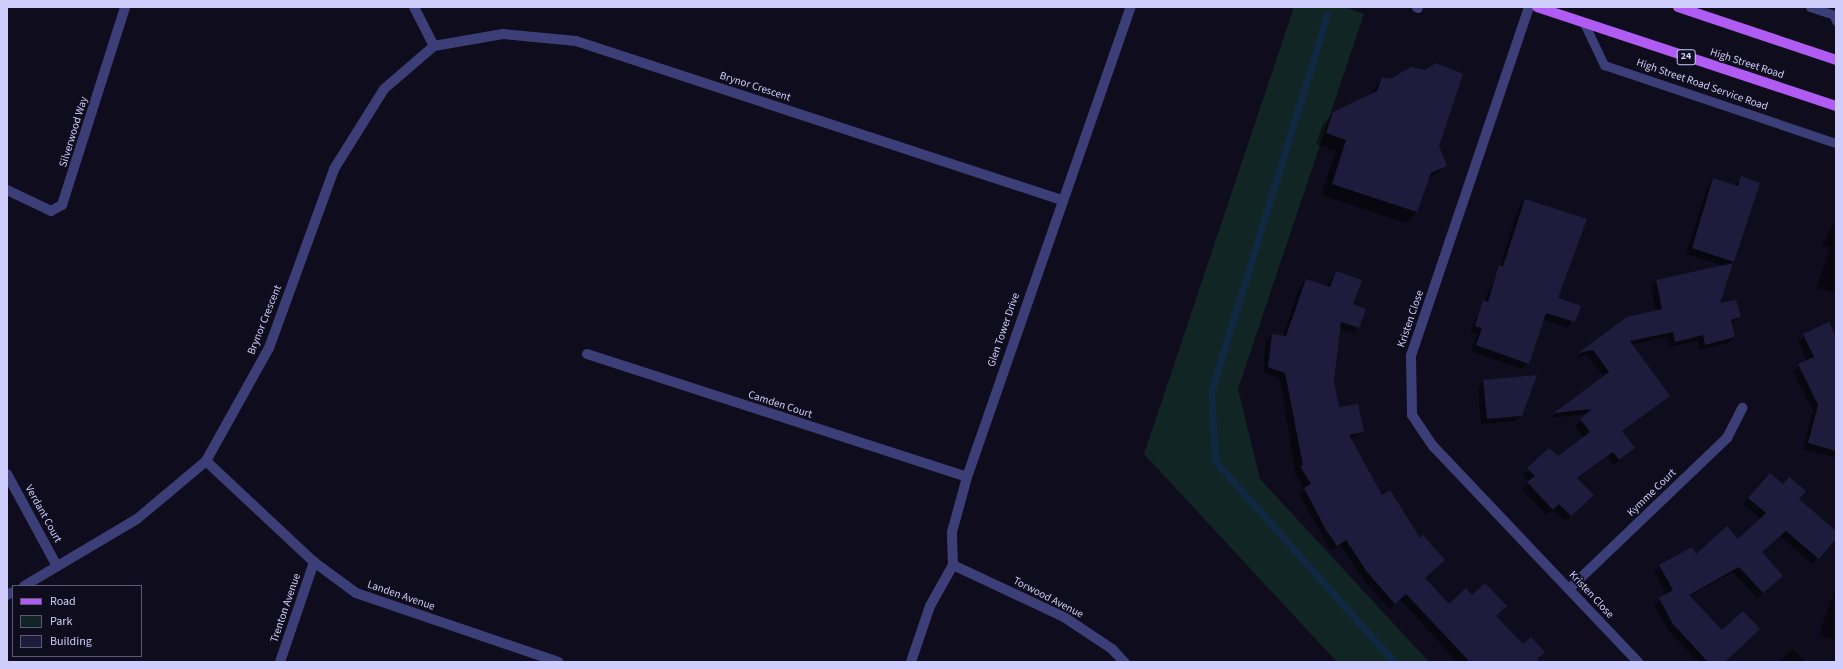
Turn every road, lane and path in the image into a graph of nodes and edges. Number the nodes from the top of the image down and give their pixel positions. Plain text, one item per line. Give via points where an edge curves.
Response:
1 (125, 7) edge
2 (414, 7) edge
3 (1131, 7) edge
4 (1529, 7) edge
5 (1537, 7) edge
6 (1678, 7) edge
7 (1810, 7) edge
8 (1836, 21) edge
9 (1584, 23) junction
10 (434, 46) junction
11 (1836, 60) edge
12 (1836, 106) edge
13 (1836, 143) edge
14 (7, 190) edge
15 (1062, 200) junction
16 (587, 354) dead end
17 (1742, 408) dead end
18 (206, 461) junction
19 (7, 474) edge
20 (967, 477) junction
21 (314, 562) junction
22 (953, 565) junction
23 (57, 566) junction
24 (26, 585) edge
25 (1569, 589) junction
26 (280, 662) edge
27 (559, 662) edge
28 (911, 662) edge
29 (1124, 662) edge
30 (1638, 662) edge

1 - 14 street, Silverwood Way via 62,205 51,211
2 - 10 street
3 - 15 street, Glen Tower Drive
4 - 25 street, Kristen Close via 1411,356 1412,415 1434,446
5 - 9 main road, High Street Road / 24
6 - 11 main road
7 - 8 lane via 1834,15
9 - 12 main road, High Street Road / 24
9 - 13 lane, High Street Road Service Road via 1604,64
10 - 15 street, Brynor Crescent via 503,34 576,41
10 - 18 street, Brynor Crescent via 384,89 334,169 269,348
15 - 20 street, Glen Tower Drive
16 - 20 street, Camden Court
17 - 25 street, Kymme Court via 1727,438
18 - 21 street, Landen Avenue
18 - 23 street, Brynor Crescent via 138,519
19 - 23 street, Verdant Court
20 - 22 street, Glen Tower Drive via 952,532
21 - 26 street, Trenton Avenue
21 - 27 street, Landen Avenue via 356,593
22 - 28 street via 930,606
22 - 29 street, Torwood Avenue via 1064,617 1112,649
23 - 24 street, Brynor Crescent
25 - 30 street, Kristen Close

